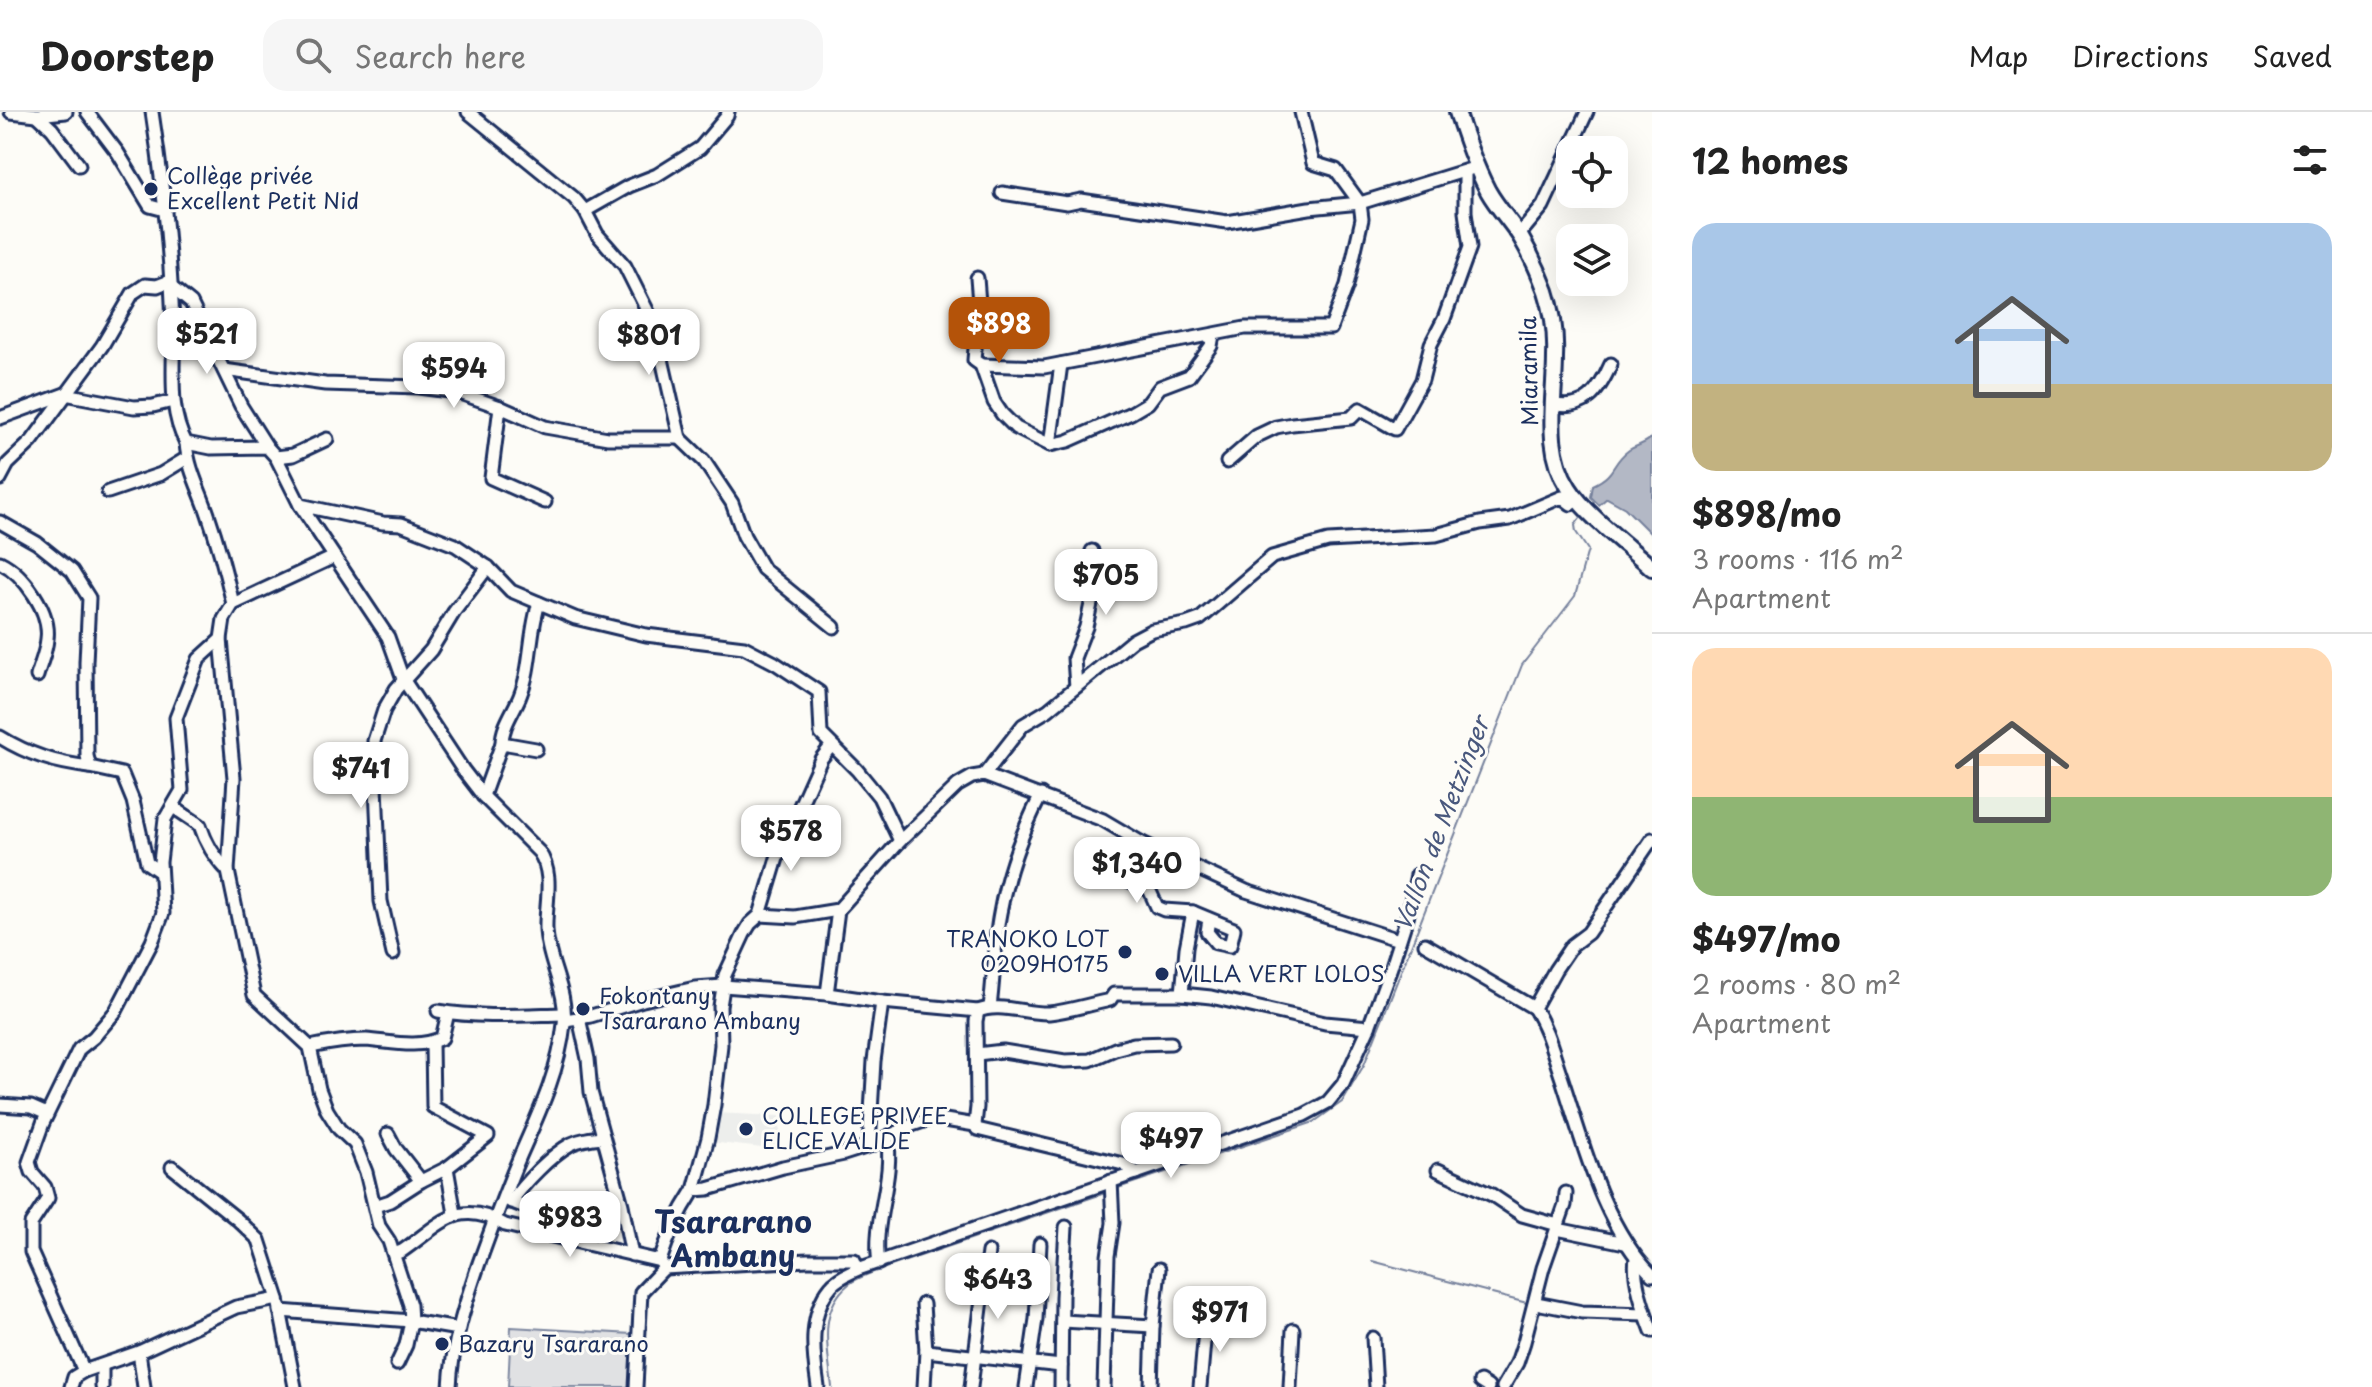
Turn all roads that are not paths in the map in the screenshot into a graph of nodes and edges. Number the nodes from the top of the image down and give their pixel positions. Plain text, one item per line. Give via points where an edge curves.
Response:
1 (11, 112) edge
2 (66, 112) edge
3 (87, 112) edge
4 (152, 112) edge
5 (468, 112) edge
6 (728, 112) edge
7 (1301, 112) edge
8 (1457, 112) edge
9 (1587, 112) edge
10 (37, 115) junction
11 (79, 165) dead end
12 (1471, 169) junction
13 (1002, 193) dead end
14 (1360, 203) junction
15 (165, 210) junction
16 (585, 211) junction
17 (1519, 235) junction
18 (977, 278) dead end
19 (170, 283) junction
20 (1213, 335) junction
21 (1061, 364) junction
22 (1611, 364) dead end
23 (981, 365) junction
24 (224, 370) junction
25 (65, 394) junction
26 (173, 401) junction
27 (1552, 404) junction
28 (500, 407) junction
29 (0, 418) edge
30 (680, 438) junction
31 (327, 439) dead end
32 (186, 443) junction
33 (1050, 445) junction
34 (267, 447) junction
35 (276, 457) junction
36 (187, 458) junction
37 (1227, 462) dead end
38 (0, 479) edge
39 (108, 492) dead end
40 (1577, 500) junction
41 (545, 502) dead end
42 (300, 505) junction
43 (0, 522) edge
44 (1092, 551) dead end
45 (334, 557) junction
46 (0, 562) edge
47 (488, 567) junction
48 (1652, 568) edge
49 (539, 603) junction
50 (233, 604) junction
51 (834, 627) dead end
52 (221, 639) junction
53 (37, 676) dead end
54 (403, 679) junction
55 (1076, 687) junction
56 (0, 737) edge
57 (502, 743) junction
58 (831, 746) junction
59 (536, 749) dead end
60 (90, 767) junction
61 (984, 775) junction
62 (1041, 795) junction
63 (483, 796) junction
64 (173, 807) junction
65 (1652, 839) edge
66 (900, 841) junction
67 (1142, 843) junction
68 (228, 871) junction
69 (160, 872) junction
70 (1417, 875) dead end
71 (838, 910) junction
72 (1193, 912) junction
73 (760, 915) junction
74 (1209, 919) dead end
75 (1399, 940) junction
76 (1425, 944) dead end
77 (393, 954) dead end
78 (723, 986) junction
79 (827, 994) junction
80 (1182, 994) junction
81 (882, 1002) junction
82 (1534, 1008) junction
83 (984, 1009) junction
84 (565, 1017) junction
85 (579, 1018) junction
86 (1369, 1027) junction
87 (432, 1042) junction
88 (1171, 1043) dead end
89 (310, 1047) junction
90 (977, 1054) junction
91 (0, 1105) edge
92 (47, 1114) junction
93 (975, 1125) junction
94 (388, 1134) dead end
95 (603, 1137) junction
96 (887, 1137) junction
97 (869, 1146) junction
98 (172, 1167) dead end
99 (447, 1168) junction
100 (1438, 1170) dead end
101 (1137, 1173) junction
102 (421, 1181) junction
103 (1111, 1181) junction
104 (694, 1190) junction
105 (1566, 1193) dead end
106 (507, 1200) junction
107 (375, 1206) junction
108 (455, 1214) junction
109 (545, 1215) dead end
110 (495, 1219) junction
111 (1066, 1227) dead end
112 (1557, 1227) junction
113 (1625, 1243) junction
114 (1040, 1244) dead end
115 (988, 1252) dead end
116 (394, 1254) junction
117 (632, 1255) junction
118 (1636, 1259) junction
119 (879, 1263) junction
120 (662, 1265) junction
121 (858, 1269) junction
122 (1159, 1269) dead end
123 (1652, 1275) edge
124 (1536, 1303) junction
125 (923, 1304) dead end
126 (279, 1305) junction
127 (1645, 1314) junction
128 (1206, 1319) dead end
129 (411, 1321) junction
130 (1062, 1321) junction
131 (1106, 1324) junction
132 (1153, 1326) junction
133 (458, 1329) junction
134 (1293, 1330) dead end
135 (1652, 1331) edge
136 (1373, 1338) dead end
137 (926, 1351) junction
138 (139, 1352) junction
139 (974, 1356) junction
140 (1030, 1361) junction
141 (397, 1364) dead end
142 (102, 1366) junction
143 (1061, 1366) junction
144 (84, 1371) junction
145 (71, 1387) edge
146 (102, 1387) edge
147 (144, 1387) edge
148 (295, 1387) edge
149 (450, 1387) edge
150 (636, 1387) edge
151 (818, 1387) edge
152 (924, 1387) edge
153 (971, 1387) edge
154 (1026, 1387) edge
155 (1061, 1387) edge
156 (1104, 1387) edge
157 (1151, 1387) edge
158 (1200, 1387) edge
159 (1290, 1387) edge
160 (1376, 1387) edge
161 (1503, 1387) edge

1 - 10 street
2 - 10 street
3 - 15 street via 150,206
4 - 15 street
5 - 16 street
6 - 16 street via 700,148
7 - 14 street via 1313,163 1336,170
8 - 12 main road, Miaramila
9 - 17 street via 1543,206
10 - 11 street
12 - 14 street
12 - 17 main road, Miaramila
12 - 37 street via 1465,212 1470,247 1422,380 1395,429 1360,409 1351,418 1276,427
13 - 14 street via 1227,222
14 - 20 street via 1362,219 1347,285 1331,328 1245,328
15 - 19 street
16 - 30 street via 625,266 654,324
17 - 27 main road, Miaramila via 1542,281 1554,323
18 - 23 street via 974,360
19 - 24 street via 191,303
19 - 25 street via 145,285 133,293
19 - 26 street
20 - 21 street
20 - 33 street via 1189,376 1160,387 1131,413
21 - 23 street
21 - 33 street
22 - 27 street via 1594,396 1570,406
23 - 33 street via 1002,414 1016,428
24 - 28 street via 325,384 457,392
24 - 34 street
25 - 26 street via 134,407
25 - 29 street
25 - 38 street
26 - 32 street
27 - 40 main road, Miaramila via 1556,455
28 - 30 street via 545,427 581,434
28 - 41 street via 491,478
30 - 51 street via 704,461 732,503 763,569
31 - 35 street
32 - 34 street
32 - 36 street
34 - 35 street
35 - 42 street
36 - 39 street via 161,474
36 - 50 street
40 - 48 main road
40 - 55 street via 1571,504 1562,497 1510,519 1436,535 1328,541 1272,557 1200,619 1152,630
42 - 45 street
42 - 47 street via 401,524 455,545
43 - 60 street via 72,571 89,598
44 - 55 street via 1097,576 1074,658
45 - 50 street
45 - 54 street via 388,637
46 - 53 street via 33,591 42,614 48,637
47 - 49 street via 511,591
47 - 54 street via 431,650
49 - 57 street via 522,692
49 - 58 street via 618,629 744,647 819,692 821,734
50 - 52 street
52 - 64 street via 199,659 176,718 182,790
52 - 68 street via 234,778
54 - 63 street
54 - 77 street via 384,710 374,741 379,879
55 - 61 street via 1023,725
56 - 60 street via 34,756
57 - 59 street
57 - 63 street
58 - 66 street via 879,797
58 - 73 street via 778,855
60 - 69 street via 122,774 147,863
61 - 62 street
61 - 66 street via 958,785
62 - 67 street via 1103,820
62 - 83 street via 1004,891
63 - 84 street via 544,860 547,942
64 - 68 street via 200,825 214,857
64 - 69 street via 165,819
65 - 82 street via 1588,933 1572,945
66 - 71 street
67 - 72 street via 1125,879 1149,889 1157,907
67 - 75 street via 1246,891
68 - 89 street via 254,995
69 - 92 street via 163,913 152,942 116,1011 79,1049
70 - 75 street
71 - 73 street via 795,917
71 - 79 street
72 - 74 street
72 - 80 street
73 - 78 street via 744,934
75 - 86 street
76 - 82 street
78 - 79 street
78 - 85 street via 695,988
78 - 104 street via 714,1105
79 - 81 street
80 - 83 street via 1114,994 1110,1000 1049,1013
80 - 86 street
81 - 83 street
81 - 97 street
82 - 113 street
83 - 90 street via 976,1021
84 - 85 street
84 - 87 street via 443,1012 442,1038
84 - 106 street via 551,1082
85 - 95 street
86 - 101 street via 1343,1084 1328,1102
87 - 89 street via 346,1041
87 - 99 street via 433,1107 488,1136
88 - 90 street via 1134,1044 1090,1060 1003,1051
89 - 107 street via 323,1099 339,1129 355,1144
90 - 93 street
91 - 92 street
92 - 144 street via 29,1162 48,1198 31,1224 31,1252
93 - 96 street via 933,1118
93 - 101 street via 1123,1164
94 - 102 street
95 - 106 street via 573,1143
95 - 117 street
96 - 97 street
96 - 119 street
97 - 104 street
98 - 126 street via 259,1240
99 - 102 street
99 - 108 street
100 - 112 street via 1522,1215
101 - 103 street
102 - 107 street
103 - 119 street
103 - 131 street
104 - 120 street via 676,1219
105 - 112 street
106 - 109 street
106 - 110 street
107 - 116 street
108 - 110 street
108 - 116 street
110 - 117 street
110 - 133 street
111 - 130 street
112 - 113 street
112 - 124 street
113 - 118 street
114 - 140 street
115 - 139 street
116 - 129 street
117 - 120 street
118 - 123 street
118 - 127 street
119 - 121 street
120 - 121 street via 854,1260
120 - 150 street via 641,1292
121 - 151 street via 832,1284 821,1303 814,1339
122 - 132 street
124 - 127 street via 1582,1312
124 - 161 street via 1517,1363
125 - 137 street
126 - 129 street
126 - 138 street via 236,1307
126 - 148 street
127 - 135 street
128 - 158 street
129 - 133 street
129 - 141 street
130 - 131 street
130 - 143 street
131 - 132 street
131 - 156 street
132 - 157 street
133 - 149 street
134 - 159 street
136 - 160 street
137 - 139 street
137 - 152 street
138 - 142 street
138 - 147 street
139 - 140 street
139 - 153 street
140 - 143 street
140 - 154 street
142 - 144 street
142 - 146 street
143 - 155 street
144 - 145 street

